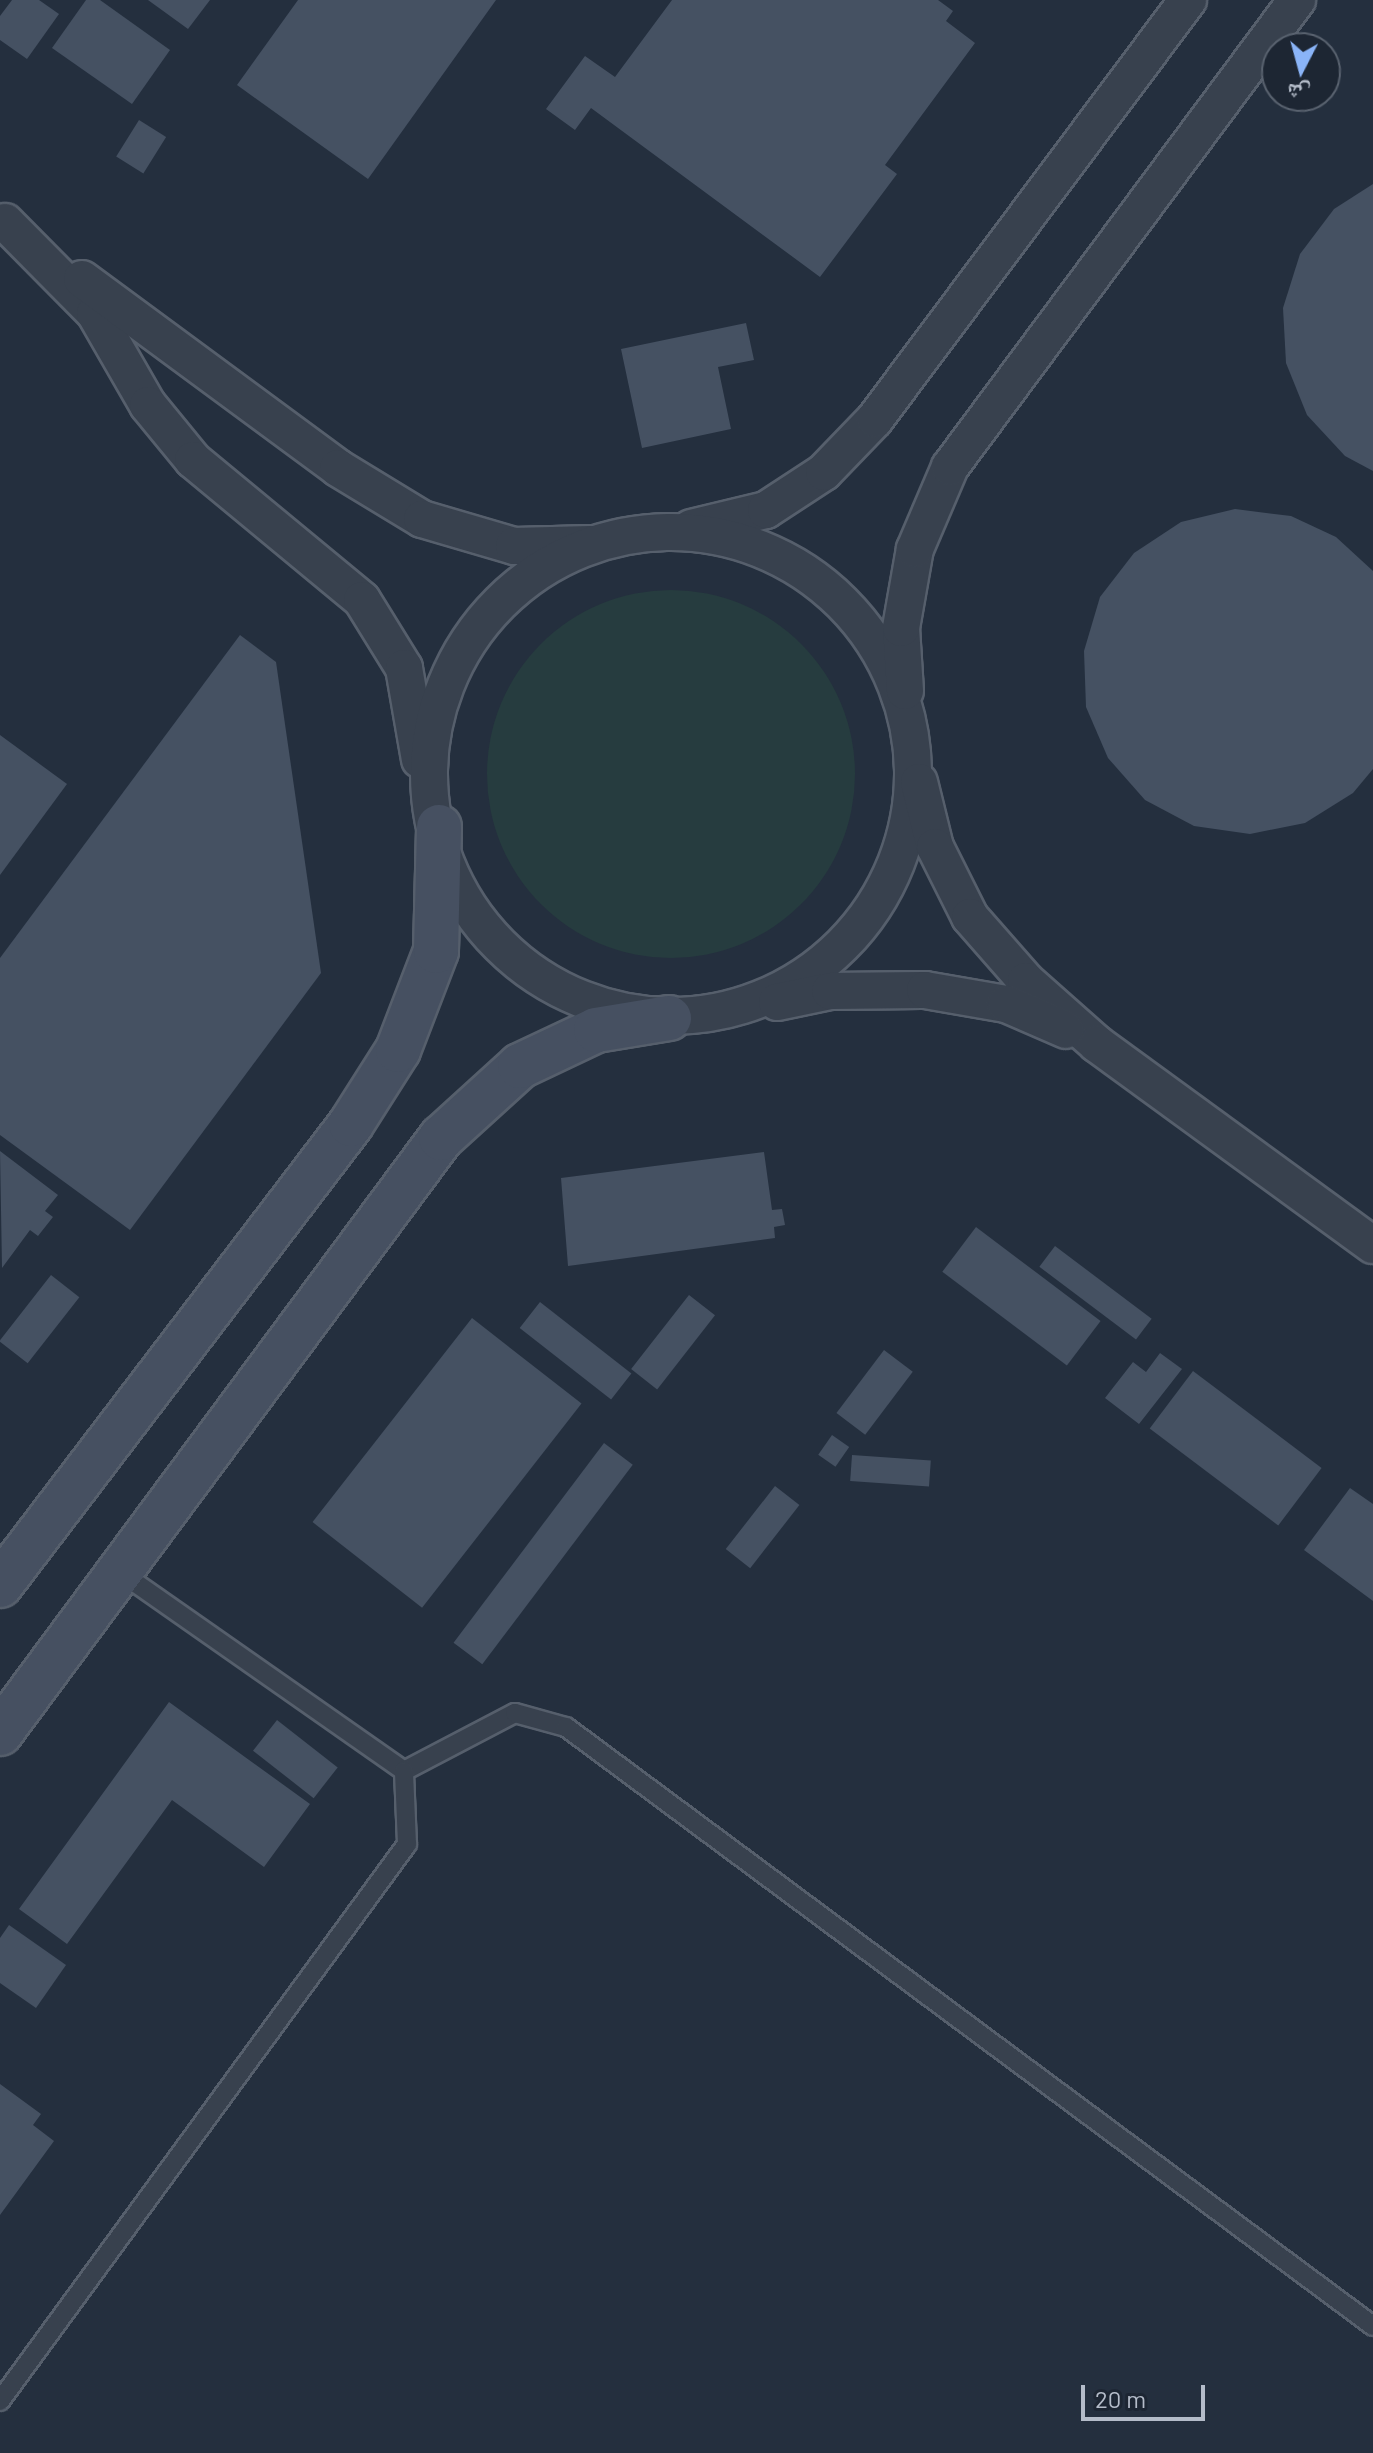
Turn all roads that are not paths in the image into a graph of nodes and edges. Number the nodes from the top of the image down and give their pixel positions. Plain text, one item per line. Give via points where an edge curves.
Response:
1 (1188, 0) edge
2 (1297, 0) edge
3 (2, 220) edge
4 (686, 529) junction
5 (603, 544) junction
6 (905, 697) junction
7 (912, 753) junction
8 (423, 777) junction
9 (439, 827) junction
10 (717, 1014) junction
11 (669, 1018) junction
12 (1097, 1044) junction
13 (1373, 1245) edge
14 (120, 1572) junction
15 (0, 1585) edge
16 (0, 1733) edge
17 (404, 1771) junction
18 (1373, 2326) edge
19 (0, 2401) edge

1 - 4 street via 865,430 824,472 766,510
2 - 6 street via 950,467 915,549 901,628
3 - 5 street via 338,468 422,519 514,546
3 - 8 street via 95,313 148,405 193,460 362,600 404,668
4 - 5 street
4 - 6 street via 781,555 854,609
5 - 8 street via 515,585 449,667
6 - 7 street
7 - 10 street via 917,792 880,905 796,985
7 - 12 street via 935,847 970,917 1026,981
8 - 9 street
9 - 11 street via 455,890 486,934 557,991
9 - 15 street via 436,951 398,1050 351,1124
10 - 11 street
10 - 12 street via 830,991 925,990 1006,1004
11 - 14 street via 596,1030 520,1066 441,1138
12 - 13 street
14 - 16 street
14 - 17 lane
17 - 18 lane via 515,1713 566,1727
17 - 19 lane via 407,1844

